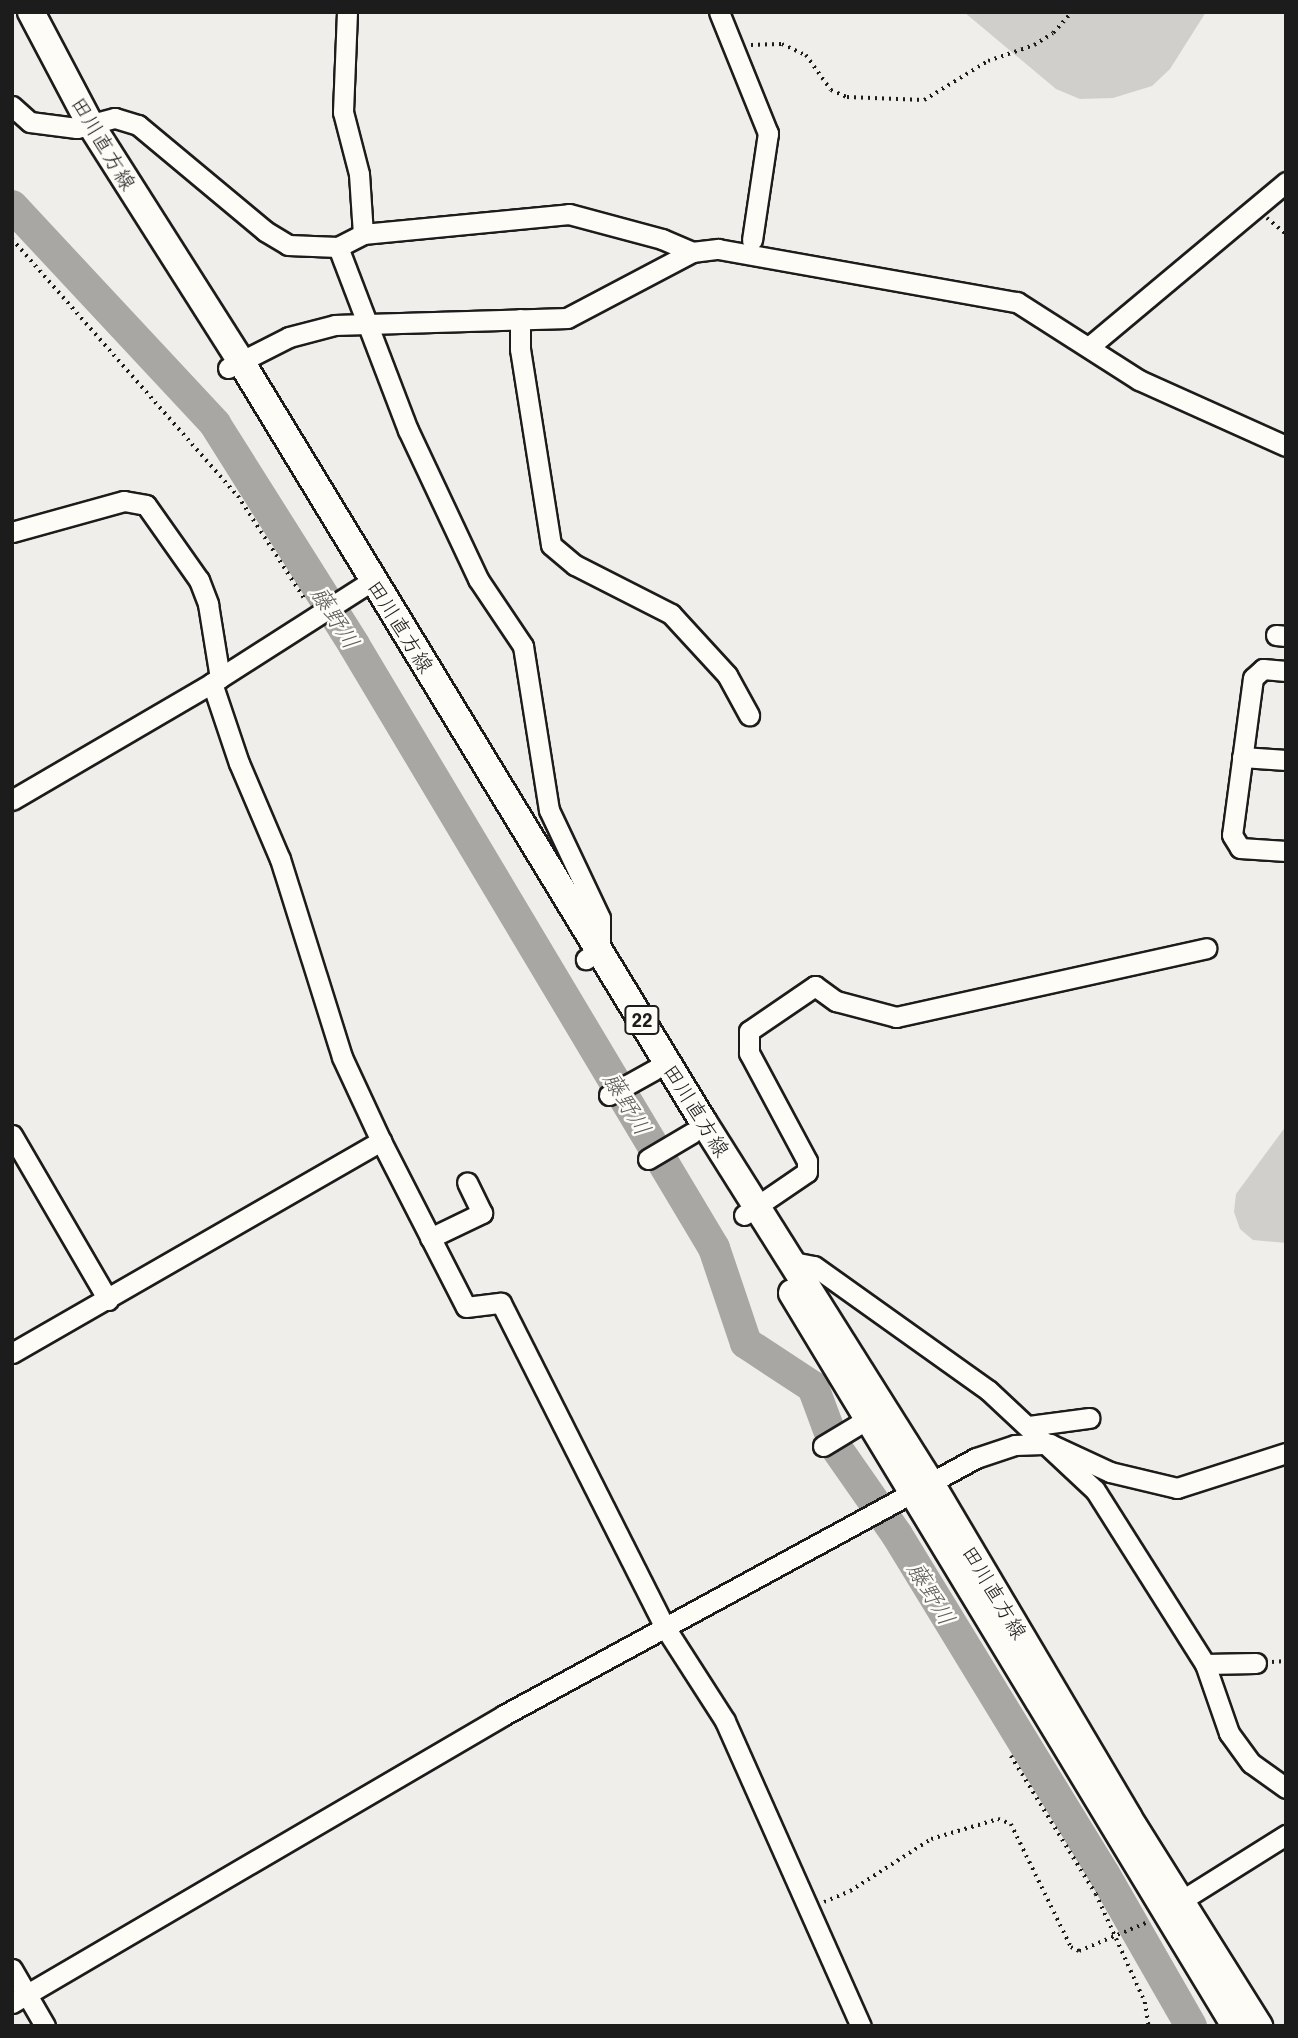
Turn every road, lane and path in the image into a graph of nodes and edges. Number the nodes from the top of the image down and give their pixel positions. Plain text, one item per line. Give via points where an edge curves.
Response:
1 (15, 12) edge
2 (31, 12) edge
3 (347, 12) edge
4 (719, 12) edge
5 (1072, 12) edge
6 (736, 47) junction
7 (12, 106) edge
8 (83, 125) junction
9 (1286, 182) edge
10 (363, 234) junction
11 (12, 239) edge
12 (752, 240) dead end
13 (338, 247) junction
14 (692, 252) junction
15 (520, 319) junction
16 (365, 323) junction
17 (1090, 346) junction
18 (234, 364) junction
19 (1286, 446) edge
20 (12, 532) edge
21 (365, 585) junction
22 (316, 616) junction
23 (1286, 671) edge
24 (216, 681) junction
25 (750, 715) dead end
26 (1242, 757) junction
27 (1286, 760) edge
28 (12, 800) edge
29 (1286, 850) edge
30 (1206, 948) dead end
31 (593, 954) junction
32 (653, 1071) junction
33 (610, 1095) dead end
34 (691, 1133) junction
35 (12, 1135) edge
36 (381, 1142) junction
37 (648, 1158) dead end
38 (467, 1182) dead end
39 (750, 1210) junction
40 (430, 1238) junction
41 (793, 1262) junction
42 (107, 1300) junction
43 (12, 1353) edge
44 (1089, 1418) dead end
45 (866, 1421) junction
46 (1029, 1426) junction
47 (1050, 1444) junction
48 (823, 1446) dead end
49 (1286, 1453) edge
50 (914, 1490) junction
51 (666, 1629) junction
52 (1256, 1663) dead end
53 (1205, 1664) junction
54 (1011, 1756) dead end
55 (1286, 1788) edge
56 (1286, 1835) edge
57 (810, 1910) junction
58 (1167, 1910) junction
59 (1115, 1939) junction
60 (12, 1969) edge
61 (20, 1999) edge
62 (45, 2026) edge
63 (861, 2026) edge
64 (1149, 2026) edge
65 (1235, 2026) edge
66 (1259, 2026) edge

1 - 8 main road, 田川直方線 / 22
2 - 8 main road, 田川直方線 / 22
3 - 10 street via 343,112 359,174
4 - 6 street
5 - 6 path via 1054,33 1034,45 988,61 924,100 847,97 831,90 806,55 782,44
6 - 12 street via 768,133
7 - 8 street via 30,122
8 - 13 street via 115,118 138,125 265,231 288,244
8 - 18 main road, 田川直方線 / 22
9 - 17 street
10 - 13 street
10 - 14 street via 569,214 662,239
11 - 22 path via 238,496
13 - 16 street
14 - 15 street via 567,318
14 - 17 street via 752,253 1017,302
15 - 16 street
15 - 25 street via 520,349 551,545 575,565 671,614 727,675
16 - 18 street via 289,337
16 - 31 street via 408,430 478,579 523,646 549,810 600,918
17 - 19 street via 1139,380
18 - 21 main road, 田川直方線 / 22
20 - 24 street via 124,500 146,505 199,580 208,604
21 - 22 street
21 - 31 main road, 田川直方線 / 22
22 - 24 street
23 - 26 street via 1264,669 1253,678
24 - 28 street
24 - 36 street via 239,763 280,859 342,1057
26 - 27 street
26 - 29 street via 1232,835 1240,848
30 - 39 street via 896,1017 836,1002 815,986 750,1031 750,1053 807,1161 807,1171
31 - 32 main road, 田川直方線 / 22
31 - 39 main road, 田川直方線 / 22
32 - 33 street
32 - 34 main road, 田川直方線 / 22
34 - 37 street
34 - 39 main road, 田川直方線 / 22
35 - 42 street
36 - 40 street
36 - 42 street
38 - 40 street via 482,1213
39 - 41 main road, 田川直方線 / 22
39 - 45 main road, 田川直方線 / 22
40 - 51 street via 466,1307 501,1303
41 - 46 street via 814,1266 988,1390
41 - 50 main road, 田川直方線 / 22
42 - 43 street
44 - 46 street
45 - 48 street
45 - 50 main road, 田川直方線 / 22
46 - 47 street
47 - 49 street via 1110,1472 1177,1488
47 - 50 street via 1015,1445
47 - 53 street via 1095,1490
50 - 51 street
50 - 58 main road, 田川直方線 / 22
51 - 57 street via 725,1721
51 - 61 street via 504,1714
52 - 53 street
53 - 55 street via 1230,1733 1251,1763
54 - 59 path via 1096,1894
56 - 58 street
57 - 59 path via 850,1891 931,1839 998,1819 1011,1824 1071,1947 1079,1951
57 - 63 street
58 - 59 path
58 - 65 main road, 田川直方線 / 22
58 - 66 main road, 田川直方線 / 22
59 - 64 path via 1145,2001
60 - 61 street
61 - 62 street

